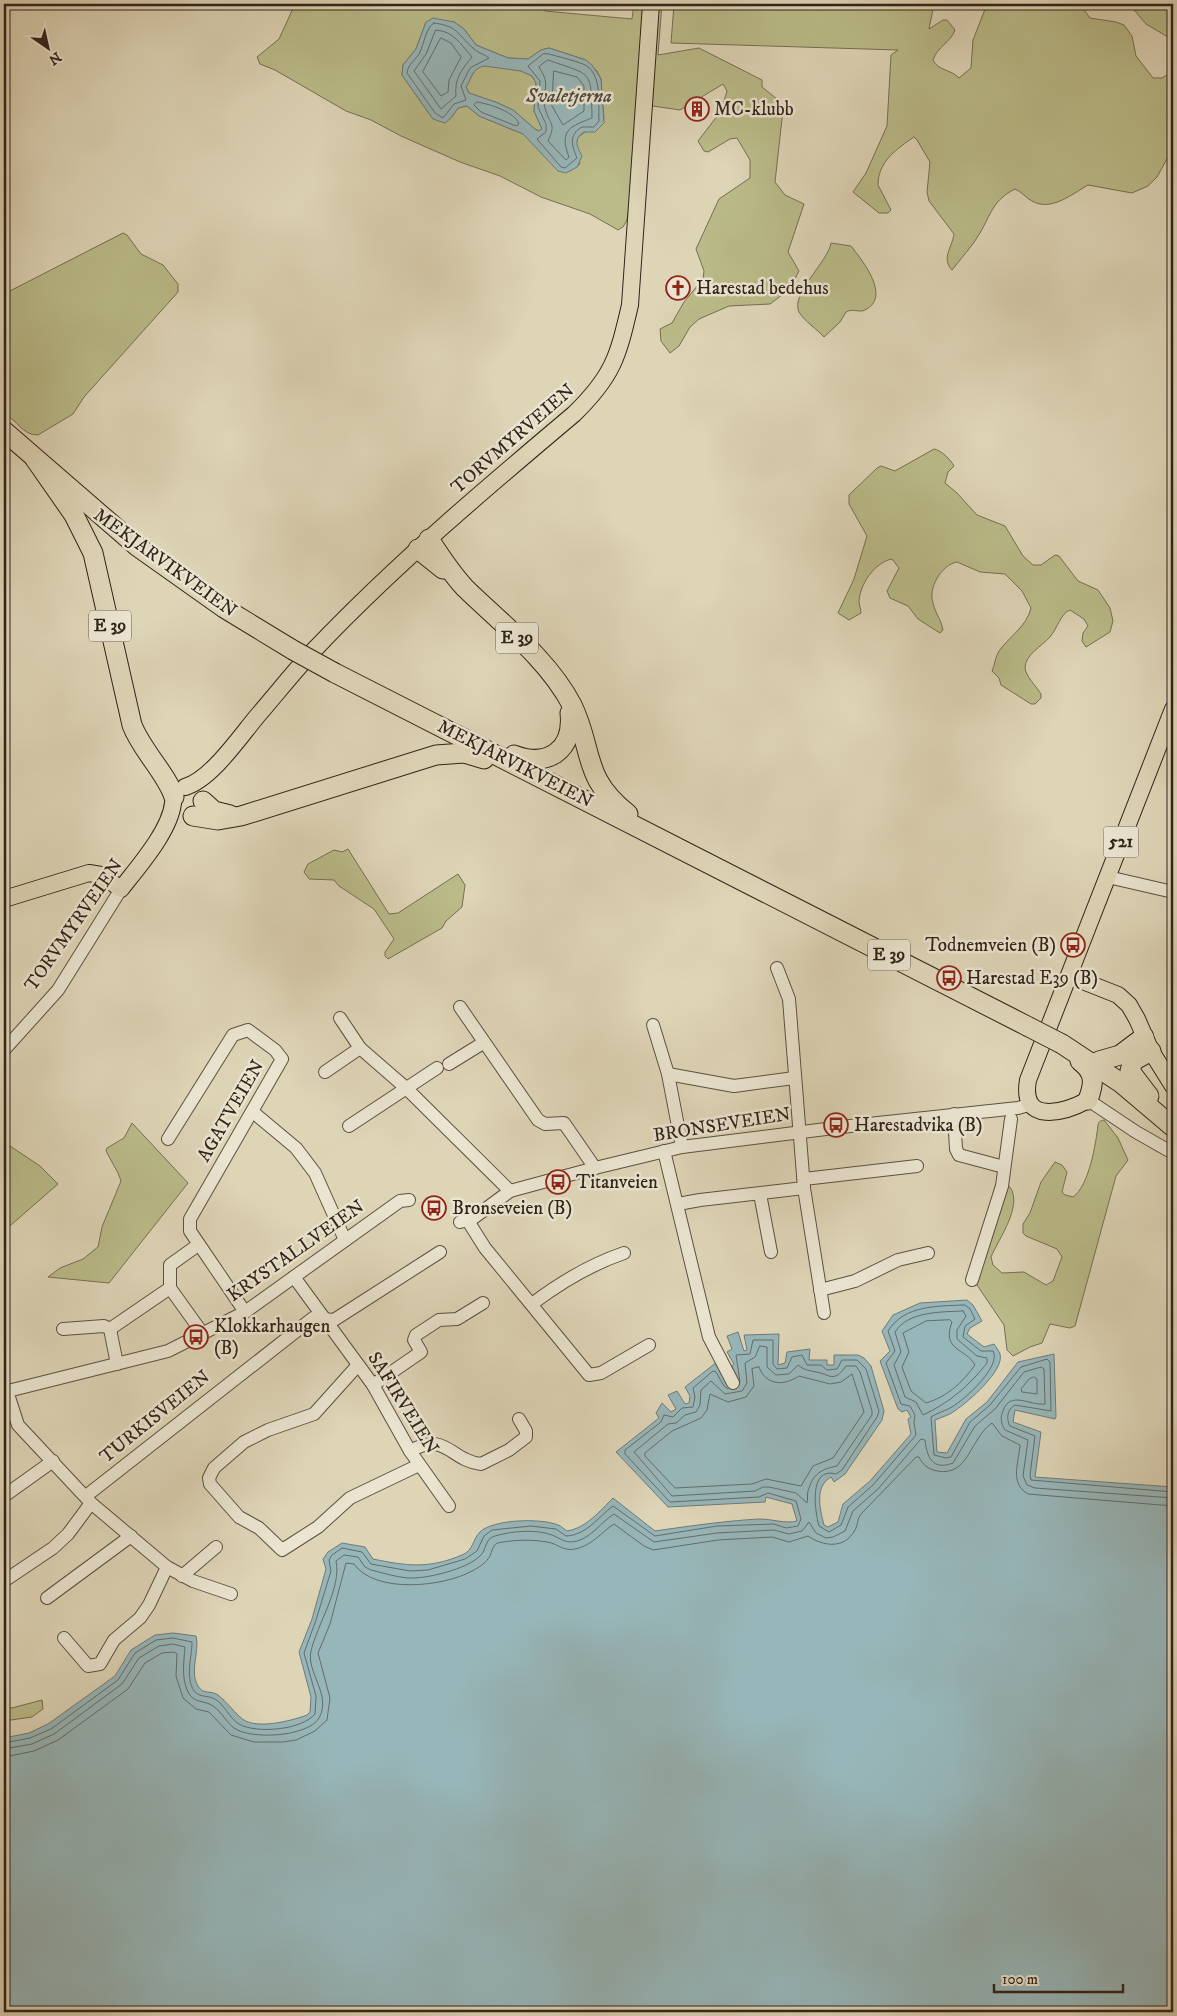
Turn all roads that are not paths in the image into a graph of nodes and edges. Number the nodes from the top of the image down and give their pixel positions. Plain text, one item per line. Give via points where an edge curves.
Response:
1 (651, 4) edge
2 (4, 431) edge
3 (35, 459) junction
4 (423, 544) junction
5 (566, 695) junction
6 (1173, 709) edge
7 (490, 752) junction
8 (223, 757) junction
9 (515, 764) junction
10 (177, 796) junction
11 (196, 808) junction
12 (661, 839) junction
13 (154, 844) junction
14 (1108, 877) junction
15 (121, 889) junction
16 (1173, 892) edge
17 (4, 899) edge
18 (777, 968) dead end
19 (1070, 976) junction
20 (460, 1007) dead end
21 (340, 1018) dead end
22 (652, 1025) dead end
23 (483, 1043) junction
24 (1147, 1044) junction
25 (1065, 1047) junction
26 (360, 1048) junction
27 (4, 1050) edge
28 (1099, 1061) junction
29 (325, 1072) dead end
30 (668, 1074) junction
31 (794, 1078) junction
32 (1122, 1080) junction
33 (1173, 1086) edge
34 (406, 1088) junction
35 (1149, 1096) junction
36 (1030, 1100) junction
37 (1088, 1100) junction
38 (253, 1112) junction
39 (954, 1114) junction
40 (1173, 1117) edge
41 (1011, 1119) dead end
42 (349, 1126) dead end
43 (1173, 1127) edge
44 (798, 1132) junction
45 (168, 1140) dead end
46 (682, 1147) junction
47 (664, 1151) junction
48 (1173, 1153) edge
49 (917, 1166) dead end
50 (1004, 1167) junction
51 (595, 1168) junction
52 (804, 1183) junction
53 (510, 1191) junction
54 (760, 1194) junction
55 (409, 1200) dead end
56 (678, 1204) junction
57 (345, 1240) junction
58 (198, 1245) junction
59 (440, 1252) dead end
60 (772, 1252) dead end
61 (624, 1253) dead end
62 (928, 1253) dead end
63 (294, 1277) junction
64 (972, 1280) dead end
65 (170, 1288) junction
66 (820, 1290) junction
67 (483, 1303) dead end
68 (532, 1304) junction
69 (244, 1312) junction
70 (824, 1312) dead end
71 (325, 1319) junction
72 (110, 1329) junction
73 (63, 1330) dead end
74 (203, 1334) junction
75 (649, 1345) dead end
76 (117, 1364) junction
77 (358, 1365) junction
78 (733, 1383) dead end
79 (373, 1385) junction
80 (6, 1392) edge
81 (519, 1419) dead end
82 (410, 1451) junction
83 (53, 1461) junction
84 (419, 1465) junction
85 (4, 1496) edge
86 (89, 1499) junction
87 (449, 1506) dead end
88 (131, 1536) junction
89 (216, 1547) dead end
90 (166, 1567) junction
91 (182, 1576) junction
92 (4, 1581) edge
93 (231, 1594) dead end
94 (47, 1598) dead end
95 (64, 1638) dead end

1 - 4 main road, TORVMYRVEIEN via 630,304 620,352 609,374 580,409
2 - 3 highway, MEKJARVIKVEIEN / E 39
3 - 7 highway, MEKJARVIKVEIEN / E 39, bridge via 138,547 224,608 335,673
3 - 10 highway, E 39 via 74,515 93,553 132,725 140,744
4 - 5 highway, E 39 via 548,670
4 - 8 main road, TORVMYRVEIEN via 314,650
5 - 7 highway, E 39 via 570,732 568,740 557,753 533,761
5 - 12 highway, E 39 via 576,714 588,761 603,790
6 - 14 main road, 521
7 - 9 highway, MEKJARVIKVEIEN / E 39
8 - 10 main road, TORVMYRVEIEN
8 - 11 main road, TORVMYRVEIEN
9 - 11 highway, E 39 via 495,763 464,752 436,755 241,816
9 - 12 highway, MEKJARVIKVEIEN / E 39
10 - 11 main road via 176,811
10 - 11 main road via 197,790
10 - 13 main road, TORVMYRVEIEN via 171,815
11 - 13 main road, TORVMYRVEIEN
12 - 25 highway, MEKJARVIKVEIEN / E 39, bridge
13 - 15 main road, TORVMYRVEIEN
14 - 16 street
14 - 19 main road, 521
15 - 17 main road via 101,875 89,873
15 - 27 street, TORVMYRVEIEN via 58,990
18 - 31 street via 789,999
19 - 24 main road via 1118,995 1133,1012
19 - 36 main road, 521 via 1028,1080
20 - 23 street
21 - 26 street
22 - 30 street
23 - 34 street
23 - 51 street via 538,1120 544,1124 564,1123 569,1127
24 - 28 highway
24 - 33 main road
24 - 35 highway, E 39 via 1131,1067 1132,1075
25 - 28 highway, MEKJARVIKVEIEN / E 39
25 - 32 highway, MEKJARVIKVEIEN / E 39
25 - 37 highway, E 39 via 1091,1072 1093,1084
26 - 29 street
26 - 34 street
28 - 32 highway, MEKJARVIKVEIEN / E 39
30 - 31 street via 734,1086
30 - 46 street
31 - 44 street
32 - 35 highway, E 39
32 - 37 highway
32 - 43 highway, E 39
34 - 42 street
34 - 53 street
35 - 40 highway, E 39
36 - 37 main road via 1040,1110 1056,1113
36 - 39 street, BRONSEVEIEN via 995,1110
37 - 48 street
38 - 45 street, AGATVEIEN via 282,1059 248,1030 234,1035
38 - 57 street via 296,1148 315,1173
38 - 58 street, AGATVEIEN via 190,1219 190,1231
39 - 44 street, BRONSEVEIEN
39 - 50 street via 959,1155
41 - 50 street
44 - 46 street, BRONSEVEIEN
44 - 52 street
46 - 47 street, BRONSEVEIEN
47 - 51 street, BRONSEVEIEN
47 - 56 street
49 - 52 street
50 - 64 street via 1002,1186
51 - 53 street, BRONSEVEIEN
52 - 54 street
52 - 66 street
53 - 68 street, BRONSEVEIEN via 464,1221
54 - 56 street
54 - 60 street
55 - 57 street, KRYSTALLVEIEN via 400,1201
56 - 78 street via 708,1337
57 - 63 street, KRYSTALLVEIEN
58 - 65 street via 170,1265
58 - 69 street, AGATVEIEN
59 - 71 street via 334,1320
61 - 68 street via 601,1260 565,1279
62 - 66 street via 898,1260 854,1281
63 - 69 street, KRYSTALLVEIEN
63 - 71 street, SAFIRVEIEN
65 - 72 street
65 - 74 street
66 - 70 street
67 - 79 street via 457,1320 440,1320 416,1335 414,1340 420,1352
68 - 75 street, BRONSEVEIEN via 589,1375 601,1374
69 - 74 street, KRYSTALLVEIEN
71 - 77 street, SAFIRVEIEN
71 - 86 street, TURKISVEIEN via 313,1318 248,1367
72 - 73 street via 104,1326
72 - 76 street
74 - 76 street, KRYSTALLVEIEN via 168,1351
76 - 80 street, KRYSTALLVEIEN
77 - 79 street, SAFIRVEIEN
77 - 84 street via 314,1414 244,1442 214,1468 208,1478 210,1484 239,1517 259,1528 282,1550 318,1527 350,1498
79 - 82 street, SAFIRVEIEN
80 - 83 street via 18,1425
81 - 82 street via 526,1437 509,1450 480,1464 438,1444 422,1445
82 - 84 street, SAFIRVEIEN
83 - 85 street
83 - 86 street
84 - 87 street, SAFIRVEIEN
86 - 88 street
86 - 92 street, TURKISVEIEN via 68,1534
88 - 90 street
88 - 94 street
89 - 91 street
90 - 91 street
90 - 95 street via 149,1605 140,1618 114,1640 100,1664 88,1666 83,1663
91 - 93 street

